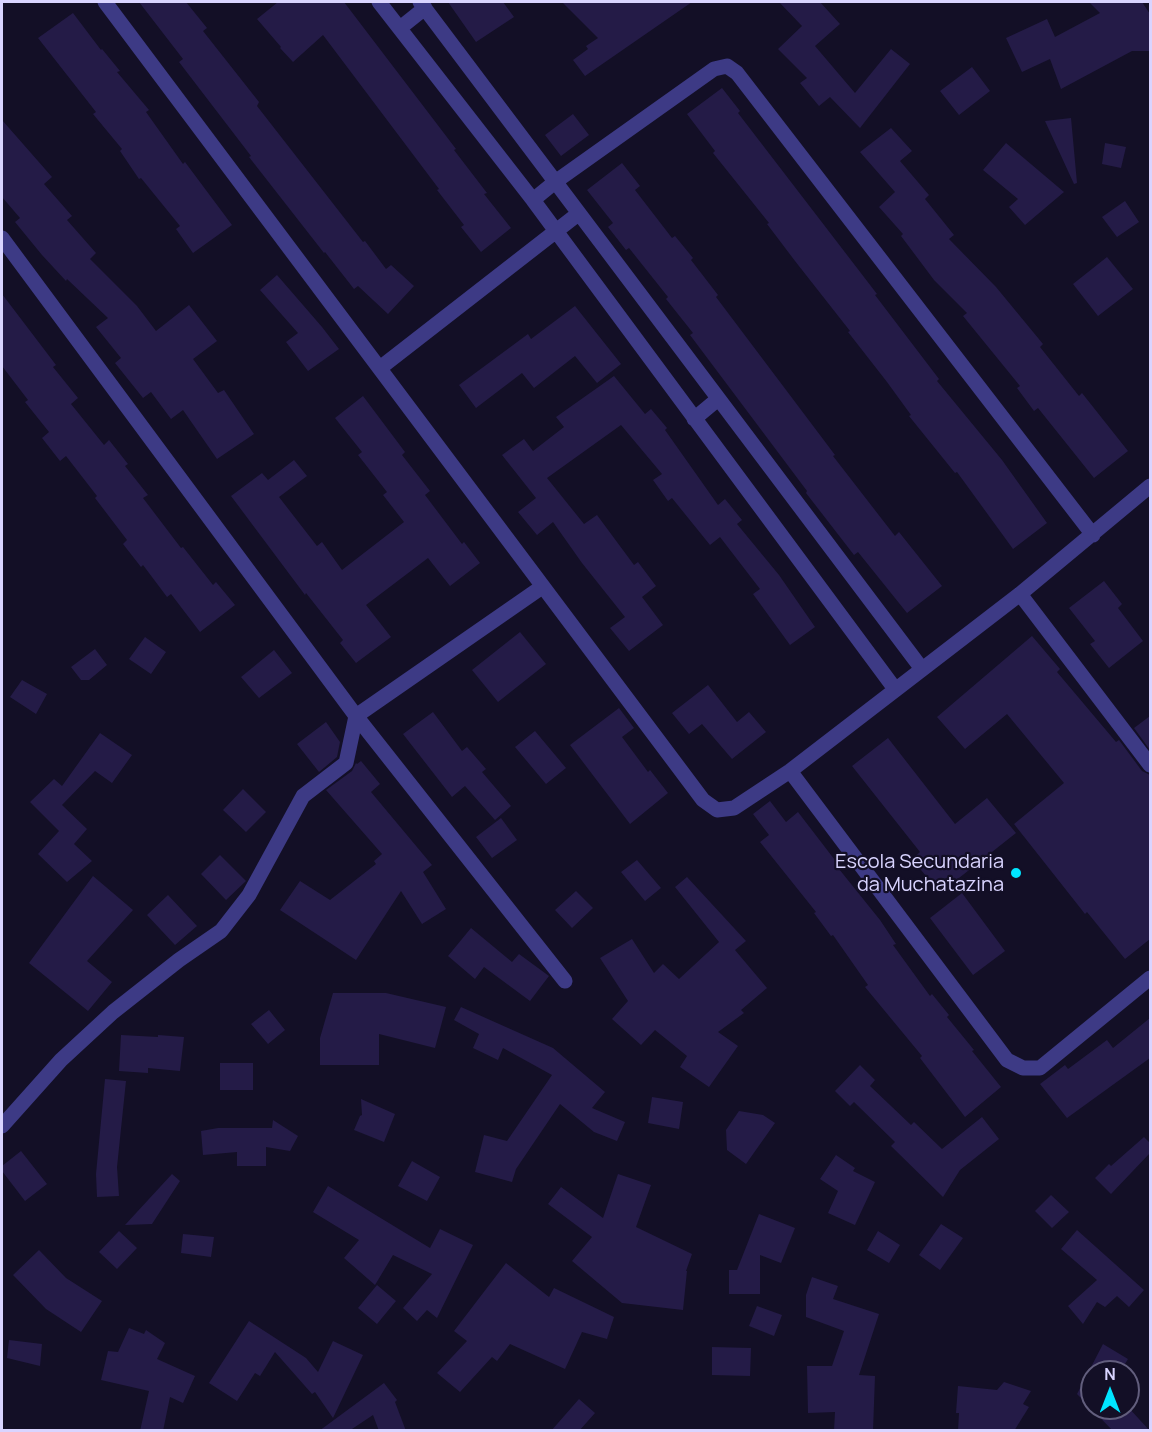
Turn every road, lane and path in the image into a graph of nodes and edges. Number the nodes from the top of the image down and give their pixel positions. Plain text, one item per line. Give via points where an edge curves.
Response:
1 (105, 2) edge
2 (380, 2) edge
3 (422, 5) edge
4 (400, 28) junction
5 (555, 183) junction
6 (532, 200) junction
7 (578, 214) junction
8 (555, 232) junction
9 (2, 238) edge
10 (380, 368) junction
11 (718, 399) junction
12 (694, 419) junction
13 (1150, 486) edge
14 (1093, 535) junction
15 (542, 587) junction
16 (1020, 594) junction
17 (922, 669) junction
18 (895, 689) junction
19 (356, 716) junction
20 (1150, 765) edge
21 (790, 771) junction
22 (1150, 978) edge
23 (565, 981) dead end
24 (2, 1126) edge

1 - 10 street
2 - 4 street
3 - 4 street
3 - 5 street
4 - 6 street
5 - 6 street
5 - 7 street
5 - 14 street via 714,69 727,66 737,73
6 - 8 street
7 - 8 street
7 - 11 street
8 - 10 street
8 - 12 street
9 - 19 street
10 - 15 street
11 - 12 street
11 - 17 street
12 - 18 street
13 - 14 street
14 - 16 street
15 - 19 street
15 - 21 street via 703,800 717,810 734,808
16 - 17 street
16 - 20 street
17 - 18 street
18 - 21 street
19 - 23 street
19 - 24 street via 346,763 303,796 249,895 221,932 113,1012 61,1060
21 - 22 street via 1007,1060 1023,1068 1040,1068

